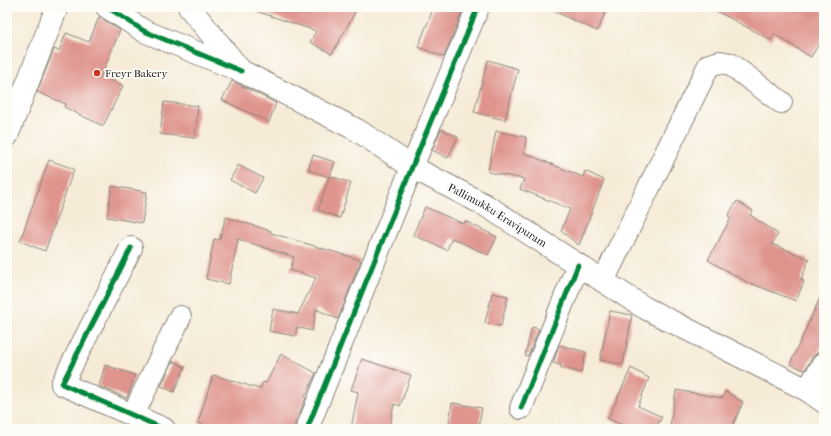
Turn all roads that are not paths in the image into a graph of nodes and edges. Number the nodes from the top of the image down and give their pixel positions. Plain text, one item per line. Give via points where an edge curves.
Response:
1 (57, 7) edge
2 (107, 7) edge
3 (189, 7) edge
4 (478, 7) edge
5 (241, 71) junction
6 (781, 102) dead end
7 (7, 136) edge
8 (412, 167) junction
9 (131, 248) dead end
10 (578, 265) junction
11 (603, 281) junction
12 (180, 317) dead end
13 (824, 363) edge
14 (816, 396) edge
15 (521, 408) dead end
16 (133, 415) junction
17 (164, 429) edge
18 (307, 429) edge

1 - 7 street
2 - 5 street via 144,31
3 - 5 street, Pallimukku-Eravipuram
4 - 8 street
5 - 8 street, Pallimukku-Eravipuram via 357,130
6 - 11 street via 730,64 720,62 709,65
8 - 10 street, Pallimukku-Eravipuram via 484,205
8 - 18 street
9 - 16 street via 62,384
10 - 11 street, Pallimukku-Eravipuram
10 - 15 street
11 - 14 street, Pallimukku-Eravipuram via 645,308
12 - 16 street
13 - 14 street
16 - 17 street

